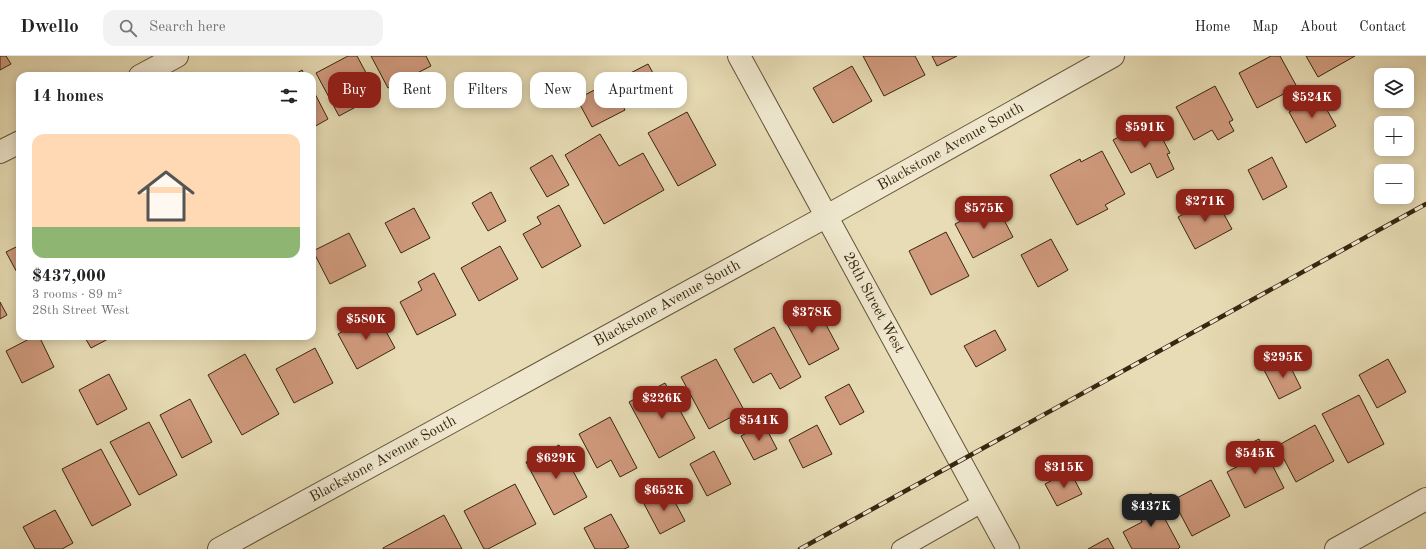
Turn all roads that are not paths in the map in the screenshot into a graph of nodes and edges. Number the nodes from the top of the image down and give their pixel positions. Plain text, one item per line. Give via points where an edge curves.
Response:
1 (177, 56) edge
2 (740, 56) edge
3 (1113, 56) edge
4 (147, 72) edge
5 (16, 144) edge
6 (0, 152) edge
7 (827, 216) junction
8 (1426, 499) edge
9 (984, 502) junction
10 (219, 549) edge
11 (901, 549) edge
12 (1008, 549) edge
13 (1336, 549) edge

1 - 4 street
2 - 7 street, 28th Street West
3 - 7 street, Blackstone Avenue South
5 - 6 street
7 - 9 street, 28th Street West
7 - 10 street, Blackstone Avenue South
8 - 13 street
9 - 11 lane
9 - 12 street, 28th Street West

